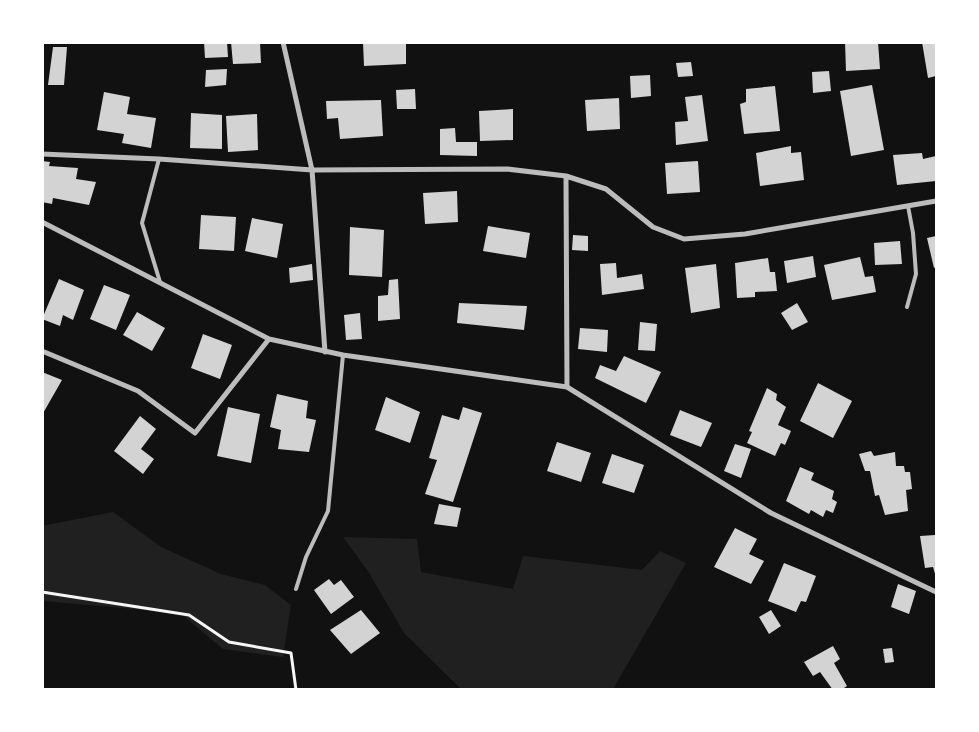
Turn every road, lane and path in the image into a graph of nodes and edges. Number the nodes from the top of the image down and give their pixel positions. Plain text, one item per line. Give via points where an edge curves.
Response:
1 (283, 42) edge
2 (42, 154) edge
3 (159, 159) junction
4 (312, 170) junction
5 (566, 176) junction
6 (936, 201) edge
7 (908, 206) junction
8 (42, 222) edge
9 (160, 282) junction
10 (907, 307) dead end
11 (269, 339) junction
12 (42, 351) edge
13 (325, 352) junction
14 (343, 355) junction
15 (568, 387) junction
16 (296, 589) dead end
17 (42, 592) edge
18 (936, 592) edge
19 (296, 690) edge

1 - 4 street
2 - 3 street
3 - 4 street
3 - 9 lane via 142,223
4 - 5 street via 507,169
4 - 13 street
5 - 7 street via 606,189 653,227 684,239 745,234
5 - 15 street
6 - 7 street
7 - 10 lane via 916,274
8 - 9 street
9 - 11 street
11 - 12 street via 195,433 138,391
11 - 13 street
13 - 14 street
14 - 15 street
14 - 16 lane via 328,511 306,557
15 - 18 street via 771,514
17 - 19 path via 189,615 229,642 292,653

